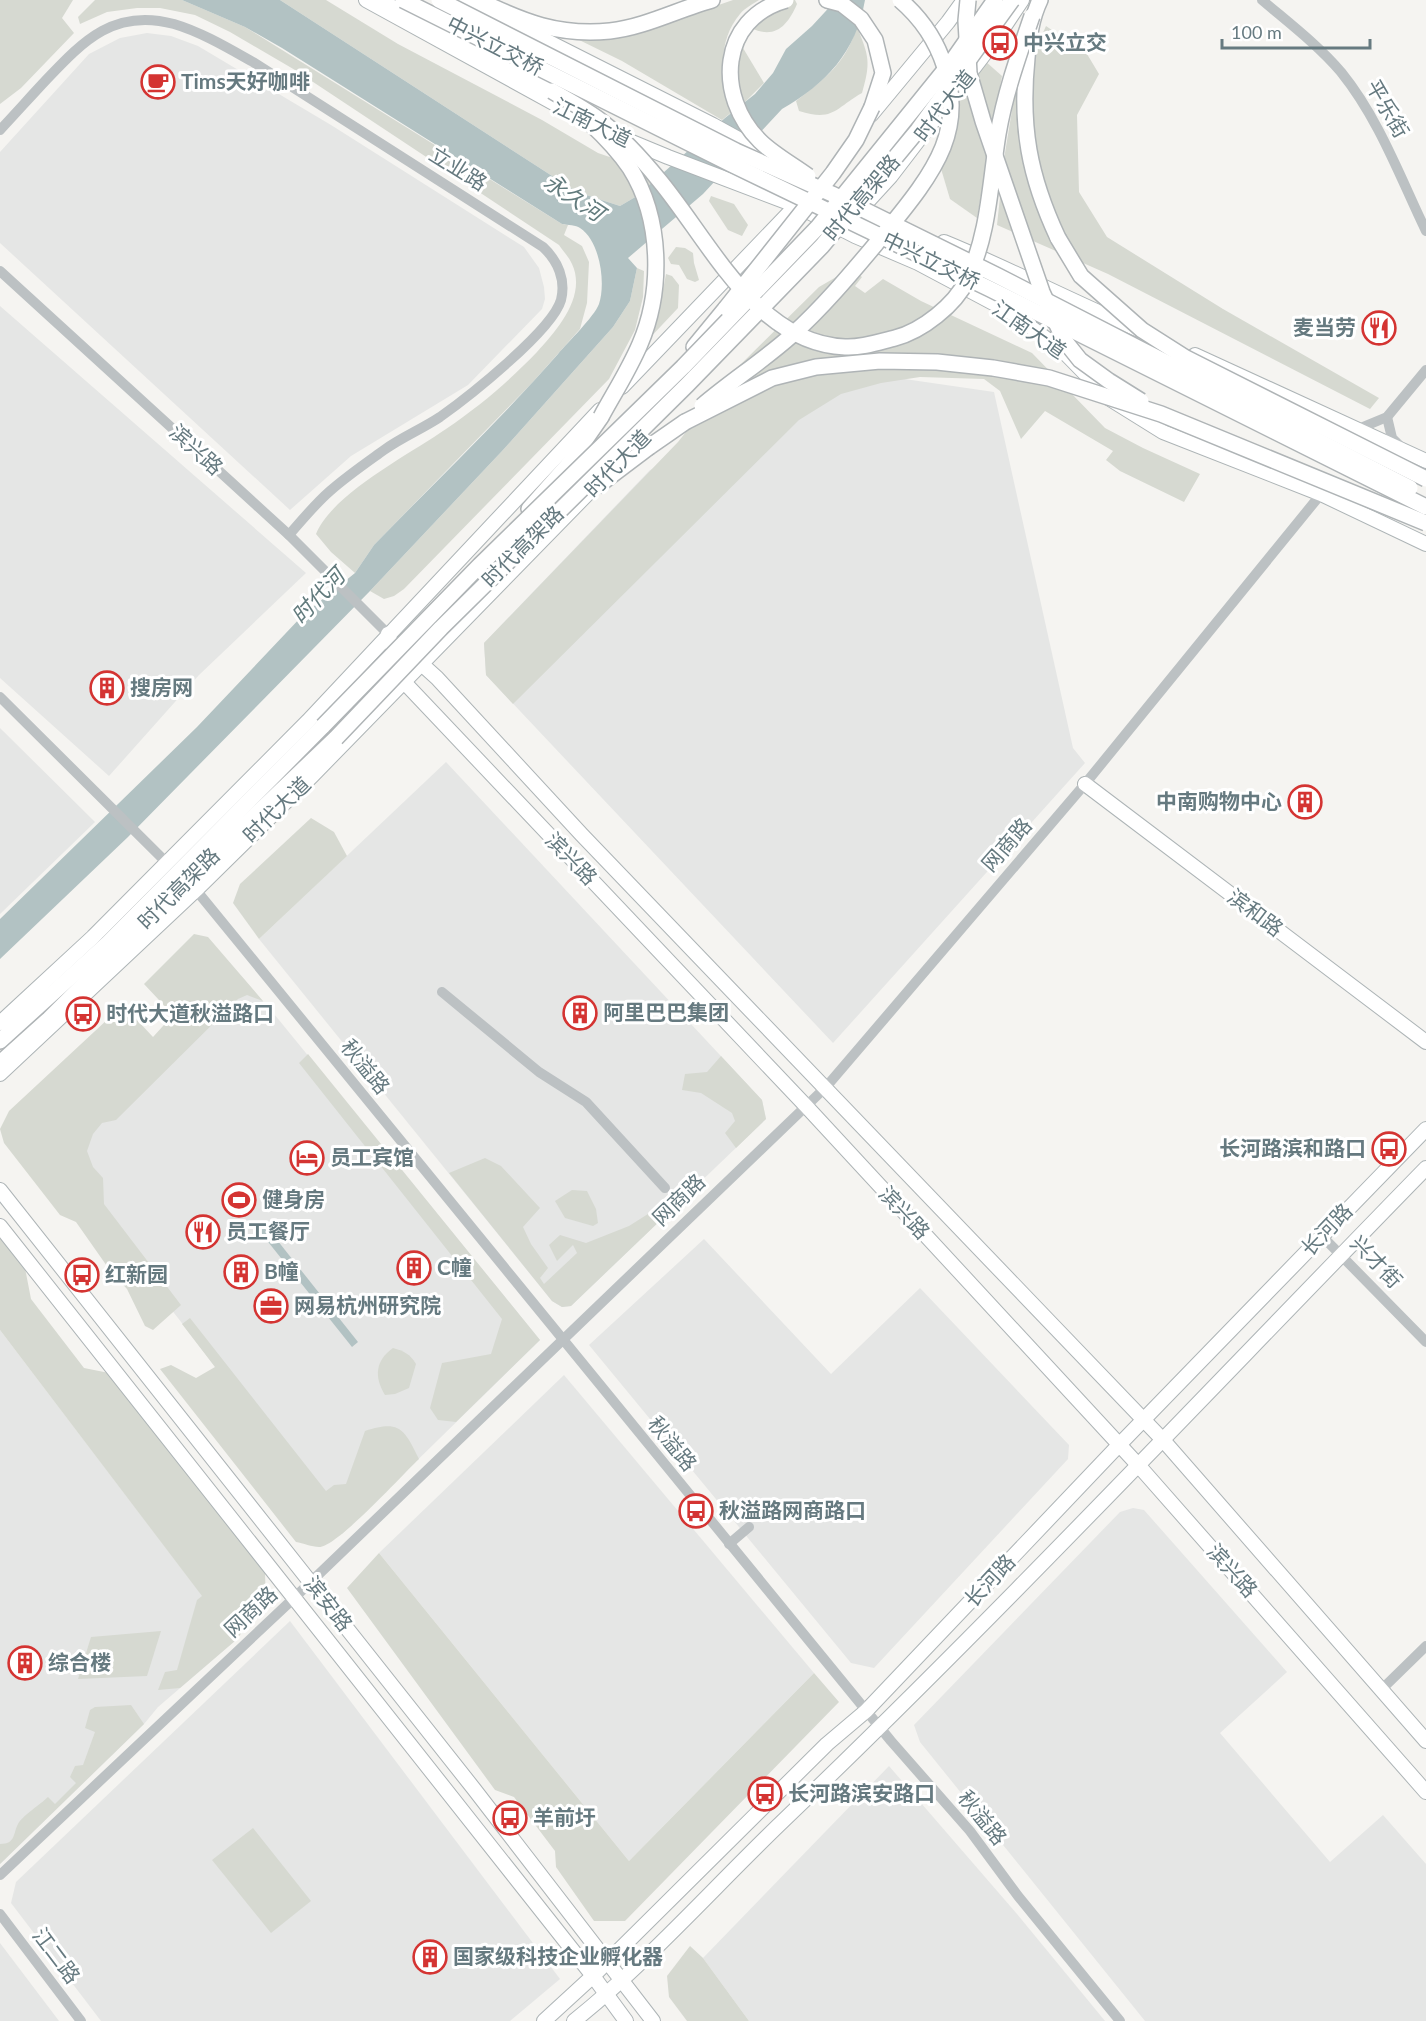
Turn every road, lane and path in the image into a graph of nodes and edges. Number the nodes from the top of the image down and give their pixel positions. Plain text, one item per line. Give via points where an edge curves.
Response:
1 (366, 0) edge
2 (440, 0) edge
3 (466, 0) edge
4 (478, 0) edge
5 (712, 0) edge
6 (786, 0) edge
7 (827, 0) edge
8 (900, 0) edge
9 (966, 0) edge
10 (995, 0) edge
11 (1012, 0) edge
12 (1022, 0) edge
13 (1040, 0) edge
14 (1262, 0) edge
15 (391, 2) edge
16 (1032, 16) junction
17 (552, 91) junction
18 (0, 130) edge
19 (815, 184) junction
20 (832, 194) junction
21 (866, 204) junction
22 (797, 206) junction
23 (1426, 228) edge
24 (843, 229) junction
25 (935, 238) junction
26 (918, 263) junction
27 (0, 271) edge
28 (1426, 370) edge
29 (660, 388) junction
30 (1161, 414) junction
31 (1387, 417) junction
32 (684, 422) junction
33 (1358, 429) junction
34 (1403, 450) junction
35 (1426, 461) edge
36 (1426, 479) edge
37 (1321, 494) junction
38 (1426, 496) edge
39 (1426, 507) edge
40 (1426, 523) edge
41 (289, 535) junction
42 (532, 538) junction
43 (1426, 544) edge
44 (480, 565) junction
45 (388, 634) junction
46 (422, 663) junction
47 (404, 682) junction
48 (0, 697) edge
49 (1085, 784) junction
50 (166, 862) junction
51 (196, 890) junction
52 (442, 992) dead end
53 (0, 1023) edge
54 (0, 1041) edge
55 (1426, 1042) edge
56 (0, 1063) edge
57 (0, 1074) edge
58 (826, 1087) junction
59 (806, 1106) junction
60 (1426, 1130) edge
61 (1426, 1168) edge
62 (665, 1188) dead end
63 (0, 1190) edge
64 (0, 1226) edge
65 (1322, 1236) junction
66 (1341, 1254) junction
67 (562, 1340) junction
68 (1426, 1342) edge
69 (1143, 1419) junction
70 (1163, 1440) junction
71 (1118, 1446) junction
72 (1139, 1466) junction
73 (749, 1527) dead end
74 (729, 1544) junction
75 (311, 1581) junction
76 (293, 1599) junction
77 (1426, 1647) edge
78 (1381, 1690) junction
79 (866, 1711) junction
80 (880, 1728) junction
81 (1426, 1741) edge
82 (1426, 1792) edge
83 (0, 1875) edge
84 (0, 1914) edge
85 (608, 1961) junction
86 (593, 1976) junction
87 (623, 1981) junction
88 (607, 1995) junction
89 (81, 2021) edge
90 (544, 2021) edge
91 (574, 2021) edge
92 (626, 2021) edge
93 (653, 2021) edge
94 (1120, 2021) edge

1 - 22 main road, 江南大道 via 589,124
2 - 20 highway, 中兴立交桥, bridge via 736,151
3 - 19 main road, 江南大道 via 713,125
4 - 5 highway via 521,20 557,30 611,30
6 - 20 highway, bridge via 754,18 736,37 729,59 736,108 760,141
7 - 29 highway, bridge via 842,4 861,19 875,40 883,73 872,107 856,140 833,173
8 - 32 highway, bridge via 918,16 945,64 950,92 943,147 891,225 827,300 763,360
9 - 19 main road, 时代大道
9 - 30 highway, bridge via 969,73 1042,292 1064,340 1080,360
10 - 29 highway, 时代高架路, bridge via 947,68 818,227
11 - 42 highway, 时代高架路, bridge via 918,130 822,246
12 - 21 main road, 时代大道 via 996,39
13 - 16 highway
14 - 23 street, 平乐街 via 1321,51 1359,97
15 - 17 highway
15 - 39 highway, 中兴立交桥, bridge via 1001,295
16 - 17 highway, bridge via 998,131 978,253 965,283 941,313 902,336 874,344 846,347 801,337 763,312 624,141 600,120
16 - 36 highway, bridge via 1024,107 1033,174 1058,238 1081,276 1142,330 1186,358
17 - 44 highway, bridge via 583,116 630,169 650,218 656,280 640,344 601,417 567,466
18 - 41 street, 立业路 via 90,37 124,22 174,24 253,62 552,255 563,288 549,321 502,368 439,417 387,447 330,491
19 - 21 main road, 江南大道
19 - 22 main road, 时代大道
20 - 38 highway, 中兴立交桥, bridge
21 - 24 main road, 时代大道
21 - 25 main road, 江南大道
22 - 24 main road, 江南大道
22 - 45 main road, 时代大道
24 - 26 main road, 江南大道
24 - 46 main road, 时代大道 via 824,254
25 - 26 main road via 913,242
25 - 33 main road, 江南大道
26 - 37 main road, 江南大道 via 1012,313 1064,352 1110,399 1163,432
27 - 41 street, 滨兴路
28 - 31 street
29 - 44 highway, 时代高架路, bridge
30 - 32 highway, bridge via 1049,378 970,366 880,361 816,367 772,378
30 - 40 highway, bridge
31 - 33 street
31 - 34 street via 1392,438
32 - 42 highway, bridge
33 - 34 main road, 江南大道
34 - 35 main road, 江南大道
37 - 43 main road, 江南大道
37 - 49 street, 网商路
41 - 45 street, 滨兴路
42 - 56 highway, 时代高架路, bridge via 336,738
44 - 54 highway, 时代高架路, bridge via 108,943
45 - 46 main road, 滨兴路
45 - 47 main road, 滨兴路
45 - 50 main road, 时代大道 via 308,721
46 - 47 main road, 时代大道
46 - 58 main road, 滨兴路
47 - 51 main road, 时代大道
47 - 59 main road, 滨兴路
48 - 50 street
49 - 55 main road, 滨和路
49 - 58 street, 网商路
50 - 53 main road, 时代大道 via 93,937
51 - 57 main road, 时代大道
51 - 67 street, 秋溢路
52 - 62 street via 539,1072 586,1102
58 - 59 street, 网商路
58 - 69 main road, 滨兴路
59 - 67 street, 网商路
59 - 71 main road, 滨兴路
60 - 65 main road, 长河路
61 - 66 main road, 长河路
63 - 75 main road, 滨安路
64 - 76 main road, 滨安路
65 - 66 street, 兴才街
65 - 69 main road, 长河路
66 - 68 street, 兴才街
66 - 70 main road, 长河路
67 - 74 street, 秋溢路
67 - 75 street, 网商路
69 - 70 main road, 滨兴路
69 - 71 main road, 长河路
70 - 72 main road, 长河路
70 - 78 main road, 滨兴路
71 - 72 main road, 滨兴路
71 - 79 main road, 长河路
72 - 80 main road, 长河路
72 - 82 main road, 滨兴路
73 - 74 street
74 - 79 street, 秋溢路
75 - 76 street, 网商路
75 - 85 main road, 滨安路
76 - 83 street, 网商路
76 - 86 main road, 滨安路
77 - 78 street
78 - 81 main road, 滨兴路
79 - 80 street, 秋溢路
79 - 85 main road, 长河路 via 827,1744
80 - 87 main road, 长河路
80 - 94 street, 秋溢路 via 970,1831
84 - 89 street, 江二路
85 - 86 main road, 长河路
85 - 87 main road, 滨安路
86 - 88 main road, 滨安路
86 - 90 main road, 长河路
87 - 88 main road, 长河路
87 - 93 main road, 滨安路
88 - 91 main road, 长河路
88 - 92 main road, 滨安路

